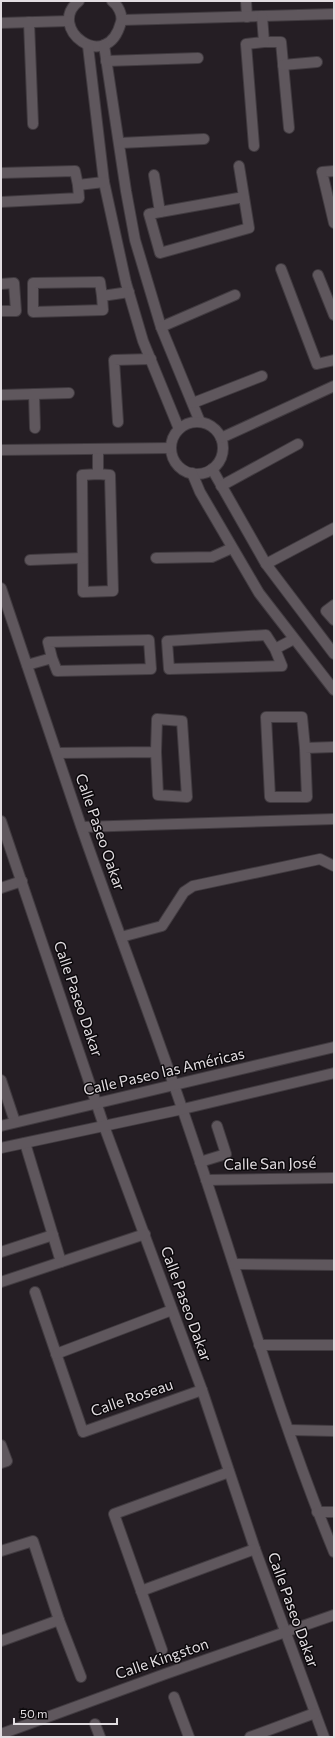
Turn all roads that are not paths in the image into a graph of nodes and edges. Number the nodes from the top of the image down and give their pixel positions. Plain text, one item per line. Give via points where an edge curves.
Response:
1 (79, 1) edge
2 (112, 1) edge
3 (246, 1) edge
4 (334, 14) edge
5 (247, 16) junction
6 (262, 16) junction
7 (122, 20) junction
8 (69, 21) junction
9 (28, 22) junction
10 (1, 23) edge
11 (264, 42) junction
12 (104, 45) junction
13 (88, 46) junction
14 (198, 58) dead end
15 (106, 61) junction
16 (318, 62) dead end
17 (283, 65) junction
18 (33, 124) dead end
19 (289, 128) dead end
20 (204, 139) dead end
21 (120, 143) junction
22 (254, 146) dead end
23 (239, 166) dead end
24 (334, 171) edge
25 (1, 173) edge
26 (154, 175) dead end
27 (104, 182) junction
28 (78, 185) junction
29 (244, 197) junction
30 (1, 202) edge
31 (160, 212) junction
32 (334, 218) edge
33 (153, 232) junction
34 (135, 237) junction
35 (281, 269) dead end
36 (318, 275) dead end
37 (1, 284) edge
38 (129, 292) junction
39 (235, 295) dead end
40 (102, 296) junction
41 (1, 311) edge
42 (334, 315) edge
43 (161, 327) junction
44 (151, 359) junction
45 (334, 360) edge
46 (262, 376) dead end
47 (334, 386) edge
48 (69, 393) dead end
49 (34, 394) junction
50 (1, 396) edge
51 (193, 403) junction
52 (118, 422) dead end
53 (200, 422) junction
54 (35, 428) dead end
55 (179, 429) junction
56 (221, 438) junction
57 (298, 444) dead end
58 (171, 448) junction
59 (98, 449) junction
60 (1, 450) edge
61 (212, 469) junction
62 (98, 474) junction
63 (192, 474) junction
64 (221, 486) junction
65 (334, 528) edge
66 (232, 548) junction
67 (82, 558) junction
68 (156, 558) dead end
69 (30, 560) dead end
70 (266, 564) junction
71 (1, 588) edge
72 (334, 605) edge
73 (334, 620) edge
74 (294, 639) junction
75 (330, 642) edge
76 (275, 649) junction
77 (334, 654) edge
78 (52, 658) junction
79 (27, 665) junction
80 (334, 690) edge
81 (334, 747) edge
82 (305, 748) junction
83 (156, 752) junction
84 (57, 753) junction
85 (334, 819) edge
86 (1, 822) edge
87 (82, 827) junction
88 (334, 866) edge
89 (22, 881) junction
90 (1, 888) edge
91 (121, 937) junction
92 (334, 1047) edge
93 (334, 1073) edge
94 (1, 1080) edge
95 (174, 1086) junction
96 (98, 1103) junction
97 (183, 1109) junction
98 (15, 1122) junction
99 (1, 1126) edge
100 (104, 1126) junction
101 (217, 1126) dead end
102 (25, 1143) junction
103 (1, 1148) edge
104 (200, 1162) junction
105 (334, 1178) edge
106 (206, 1180) junction
107 (145, 1234) junction
108 (53, 1235) junction
109 (1, 1252) edge
110 (61, 1262) junction
111 (234, 1264) junction
112 (334, 1265) edge
113 (1, 1282) edge
114 (35, 1292) dead end
115 (172, 1310) junction
116 (259, 1345) junction
117 (334, 1345) edge
118 (56, 1354) junction
119 (202, 1390) junction
120 (290, 1430) junction
121 (334, 1431) edge
122 (1, 1445) edge
123 (4, 1462) edge
124 (229, 1472) junction
125 (317, 1512) junction
126 (334, 1512) edge
127 (255, 1549) junction
128 (1, 1551) edge
129 (334, 1552) edge
130 (141, 1591) junction
131 (334, 1615) edge
132 (59, 1620) junction
133 (285, 1632) junction
134 (1, 1641) edge
135 (162, 1650) dead end
136 (81, 1677) dead end
137 (174, 1697) dead end
138 (315, 1713) junction
139 (95, 1724) dead end
140 (1, 1734) edge
141 (100, 1737) edge
142 (189, 1737) edge
143 (250, 1737) edge
144 (324, 1737) edge

1 - 8 street via 73,5
2 - 7 street via 117,4
3 - 5 street
4 - 6 street
5 - 6 street
5 - 7 street
6 - 11 street
7 - 12 street via 117,36
8 - 9 street
8 - 13 street via 74,36
9 - 10 street
9 - 18 street
11 - 17 street via 281,42
11 - 22 street via 246,44
12 - 13 street
12 - 15 street
13 - 27 street
14 - 15 street
15 - 21 street
16 - 17 street
17 - 19 street
20 - 21 street
21 - 34 street
23 - 29 street
24 - 32 street via 322,172
25 - 28 street via 75,171
26 - 31 street
27 - 28 street
27 - 38 street
28 - 30 street via 79,198
29 - 31 street
29 - 33 street via 249,228 160,253
31 - 33 street via 149,214
33 - 34 street
34 - 43 street
35 - 45 street via 317,364
36 - 42 street
37 - 41 street via 14,283 16,311
38 - 40 street
38 - 44 street
39 - 43 street
40 - 40 street via 100,282 33,283 33,312 103,310
43 - 51 street
44 - 52 street via 114,360
44 - 55 street
46 - 51 street
47 - 56 street
48 - 49 street
49 - 50 street
49 - 54 street
51 - 53 street
53 - 55 street via 192,422
53 - 56 street via 213,427
55 - 58 street
56 - 61 street via 223,452 217,465
57 - 64 street
58 - 59 street
58 - 63 street via 179,467
59 - 60 street
59 - 62 street
61 - 63 street via 205,473
61 - 64 street
62 - 67 street via 82,475
62 - 67 street via 110,475 113,591 83,592
63 - 66 street
64 - 70 street
65 - 70 street
66 - 68 street via 212,557
66 - 74 street via 259,593
67 - 69 street
70 - 75 street
71 - 79 street, Calle Paseo Oakar
72 - 73 street via 326,611
74 - 76 street
74 - 80 street
75 - 77 street
76 - 76 street via 266,635 167,641 169,669 282,666
78 - 78 street via 48,642 149,640 151,669 57,670
78 - 79 street
79 - 84 street, Calle Paseo Oakar
81 - 82 street
82 - 82 street via 302,717 266,717 270,797 308,797
83 - 83 street via 157,719 182,721 187,797 158,795
83 - 84 street
84 - 87 street, Calle Paseo Oakar
85 - 87 street
86 - 89 street
87 - 91 street, Calle Paseo Oakar
88 - 91 street via 320,859 194,886 184,892 162,926
89 - 90 street
89 - 96 street, Calle Paseo Dakar
91 - 95 street, Calle Paseo Oakar
92 - 95 street, Calle Paseo las Américas
93 - 97 street
94 - 98 street
95 - 96 street, Calle Paseo las Américas
95 - 97 street
96 - 98 street, Calle Paseo las Américas
96 - 100 street, Calle Paseo Dakar
97 - 100 street
97 - 104 street
98 - 99 street, Calle Paseo las Américas
100 - 102 street
100 - 107 street, Calle Paseo Dakar
101 - 104 street via 226,1154
102 - 103 street
102 - 108 street
104 - 106 street
105 - 106 street, Calle San José
106 - 111 street
107 - 110 street
107 - 115 street, Calle Paseo Dakar
108 - 109 street
108 - 110 street
110 - 113 street
111 - 112 street
111 - 116 street
114 - 118 street, Calle Roseau
115 - 118 street
115 - 119 street, Calle Paseo Dakar
116 - 117 street
116 - 120 street
118 - 119 street, Calle Roseau via 83,1432
119 - 124 street, Calle Paseo Dakar
120 - 121 street
120 - 125 street
122 - 123 street
124 - 127 street, Calle Paseo Dakar
124 - 130 street via 114,1514
125 - 126 street
125 - 129 street
127 - 130 street
127 - 133 street, Calle Paseo Dakar
128 - 132 street via 32,1541
130 - 135 street
131 - 133 street, Calle Kingston
132 - 134 street
132 - 136 street
133 - 138 street, Calle Paseo Dakar
133 - 140 street, Calle Kingston
137 - 142 street
138 - 143 street
138 - 144 street, Calle Paseo Dakar
139 - 141 street

